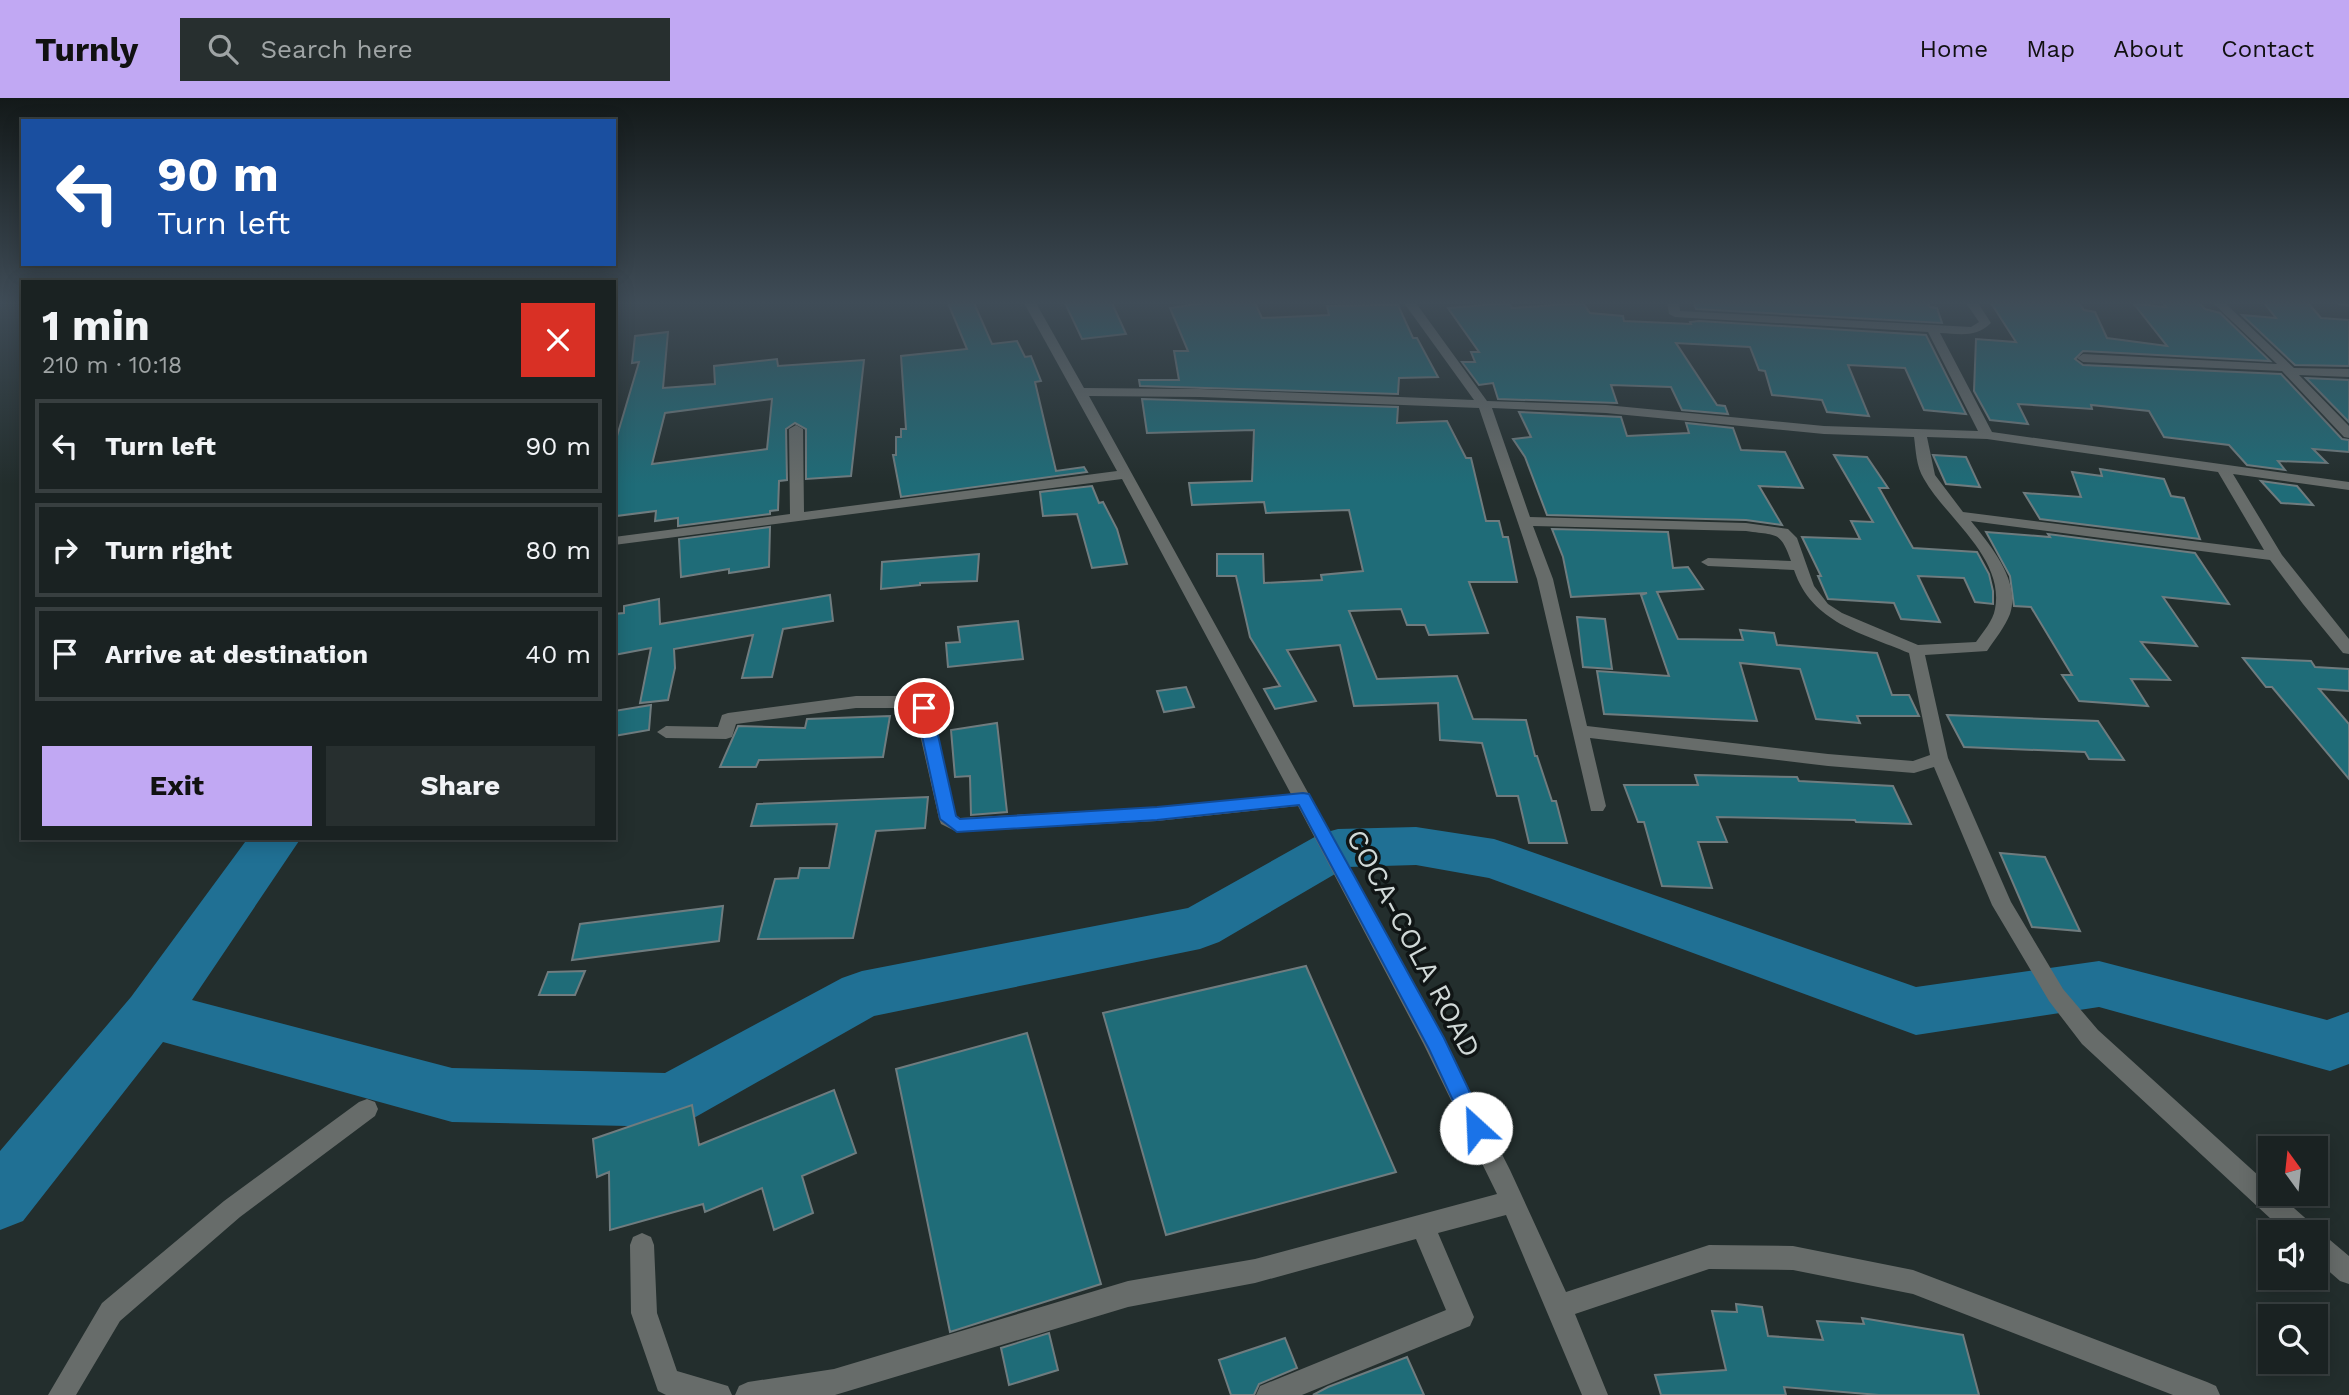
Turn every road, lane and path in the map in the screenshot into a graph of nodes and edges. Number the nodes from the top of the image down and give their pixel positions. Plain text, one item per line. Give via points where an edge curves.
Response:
1 (1065, 364) edge
2 (1454, 364) edge
3 (1950, 364) edge
4 (2186, 364) edge
5 (2282, 364) edge
6 (2288, 369) junction
7 (2349, 373) edge
8 (1081, 392) junction
9 (1484, 405) junction
10 (796, 429) dead end
11 (1920, 433) junction
12 (2349, 434) edge
13 (1987, 435) junction
14 (2224, 470) junction
15 (1127, 474) junction
16 (2349, 486) edge
17 (1962, 516) junction
18 (797, 519) junction
19 (1525, 521) junction
20 (616, 541) edge
21 (2275, 556) junction
22 (1708, 562) dead end
23 (1800, 566) junction
24 (2349, 649) edge
25 (1916, 650) junction
26 (1580, 731) junction
27 (666, 732) dead end
28 (1939, 758) junction
29 (1303, 799) junction
30 (1597, 806) dead end
31 (367, 1109) dead end
32 (1511, 1202) junction
33 (2290, 1220) edge
34 (1423, 1226) junction
35 (642, 1245) dead end
36 (2328, 1254) edge
37 (2349, 1272) edge
38 (1561, 1306) junction
39 (61, 1395) edge
40 (719, 1395) edge
41 (748, 1395) edge
42 (1269, 1395) edge
43 (1595, 1395) edge
44 (2207, 1395) edge

1 - 8 street, COCA-COLA ROAD
2 - 9 street
3 - 13 street
4 - 6 street
5 - 6 street
6 - 7 street
6 - 12 street
8 - 9 street
8 - 15 street, COCA-COLA ROAD
9 - 11 street via 1606,409 1824,430
9 - 19 street
10 - 18 street
11 - 13 street
11 - 17 street via 1929,478
13 - 14 street
14 - 16 street
14 - 21 street
15 - 18 street
15 - 29 street, COCA-COLA ROAD
17 - 21 street
17 - 25 street via 2001,583 2003,609 1981,648
18 - 20 street
19 - 23 street via 1767,528 1790,538
19 - 26 street via 1545,579
21 - 24 street
22 - 23 street
23 - 25 street via 1807,587 1823,607
25 - 28 street
26 - 28 street via 1914,767
26 - 30 street
27 - 29 street via 726,733 729,719 856,702 919,702 948,819 957,825 1157,814
28 - 33 street via 2002,905 2056,995 2090,1037
29 - 32 street, COCA-COLA ROAD via 1437,1044
31 - 39 street via 232,1209 111,1312
32 - 34 street
32 - 38 street, COCA-COLA ROAD
34 - 41 street via 1255,1271 1128,1294 834,1382
34 - 42 street via 1461,1317
35 - 40 street via 644,1313 667,1382
36 - 37 street
38 - 43 street, COCA-COLA ROAD
38 - 44 street via 1709,1257 1793,1258 1913,1282

